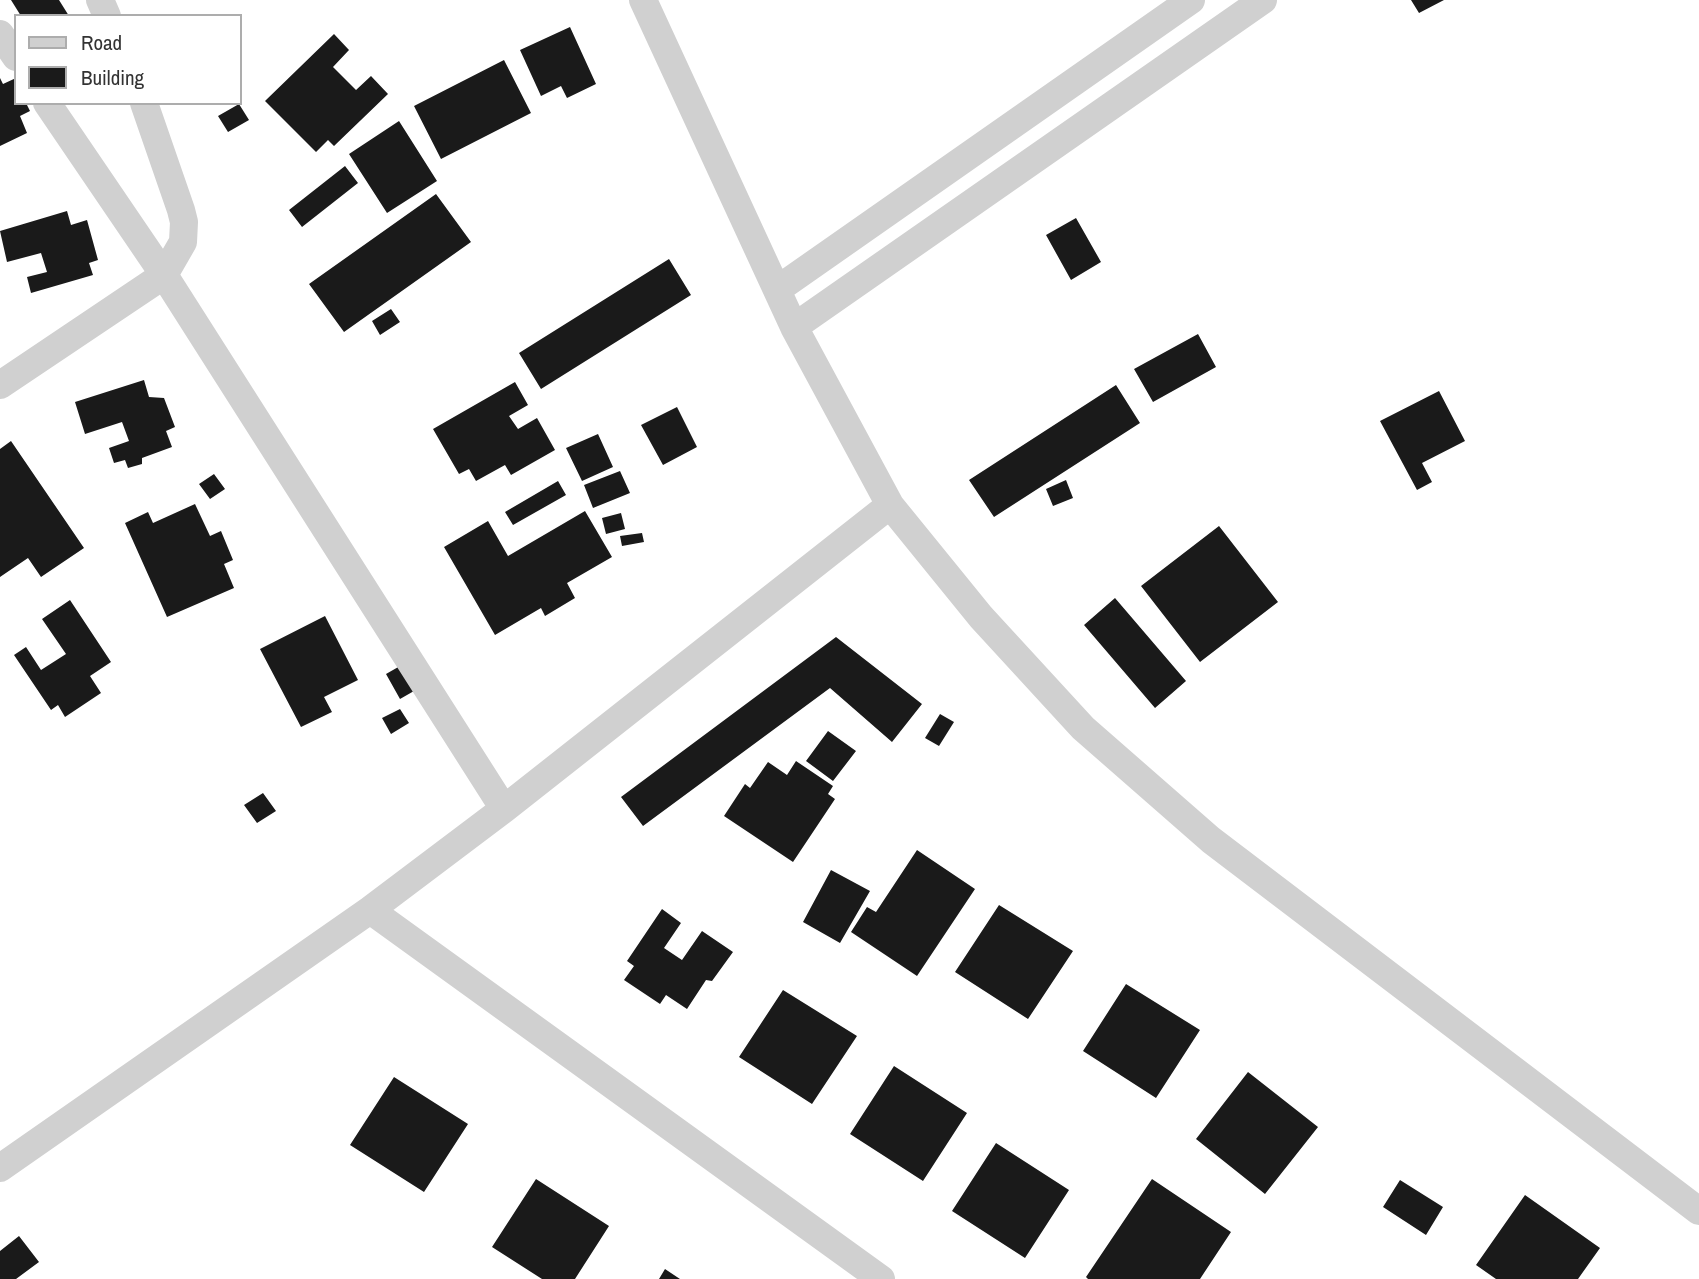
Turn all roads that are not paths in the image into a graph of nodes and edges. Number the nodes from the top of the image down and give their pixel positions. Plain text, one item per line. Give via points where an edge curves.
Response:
1 (643, 0) edge
2 (1192, 0) edge
3 (1263, 0) edge
4 (0, 34) edge
5 (14, 54) edge
6 (48, 105) edge
7 (145, 105) edge
8 (164, 275) junction
9 (778, 289) junction
10 (794, 327) junction
11 (0, 385) edge
12 (890, 505) junction
13 (504, 809) junction
14 (370, 910) junction
15 (0, 1168) edge
16 (1699, 1211) edge
17 (881, 1279) edge

1 - 9 street
2 - 9 street
3 - 10 street
4 - 5 street
6 - 8 street
7 - 8 street via 184,222 183,242
8 - 11 street
8 - 13 street
9 - 10 street
10 - 12 street
12 - 13 street
12 - 16 street via 981,617 1083,728 1211,840
13 - 14 street
14 - 15 street
14 - 17 street

